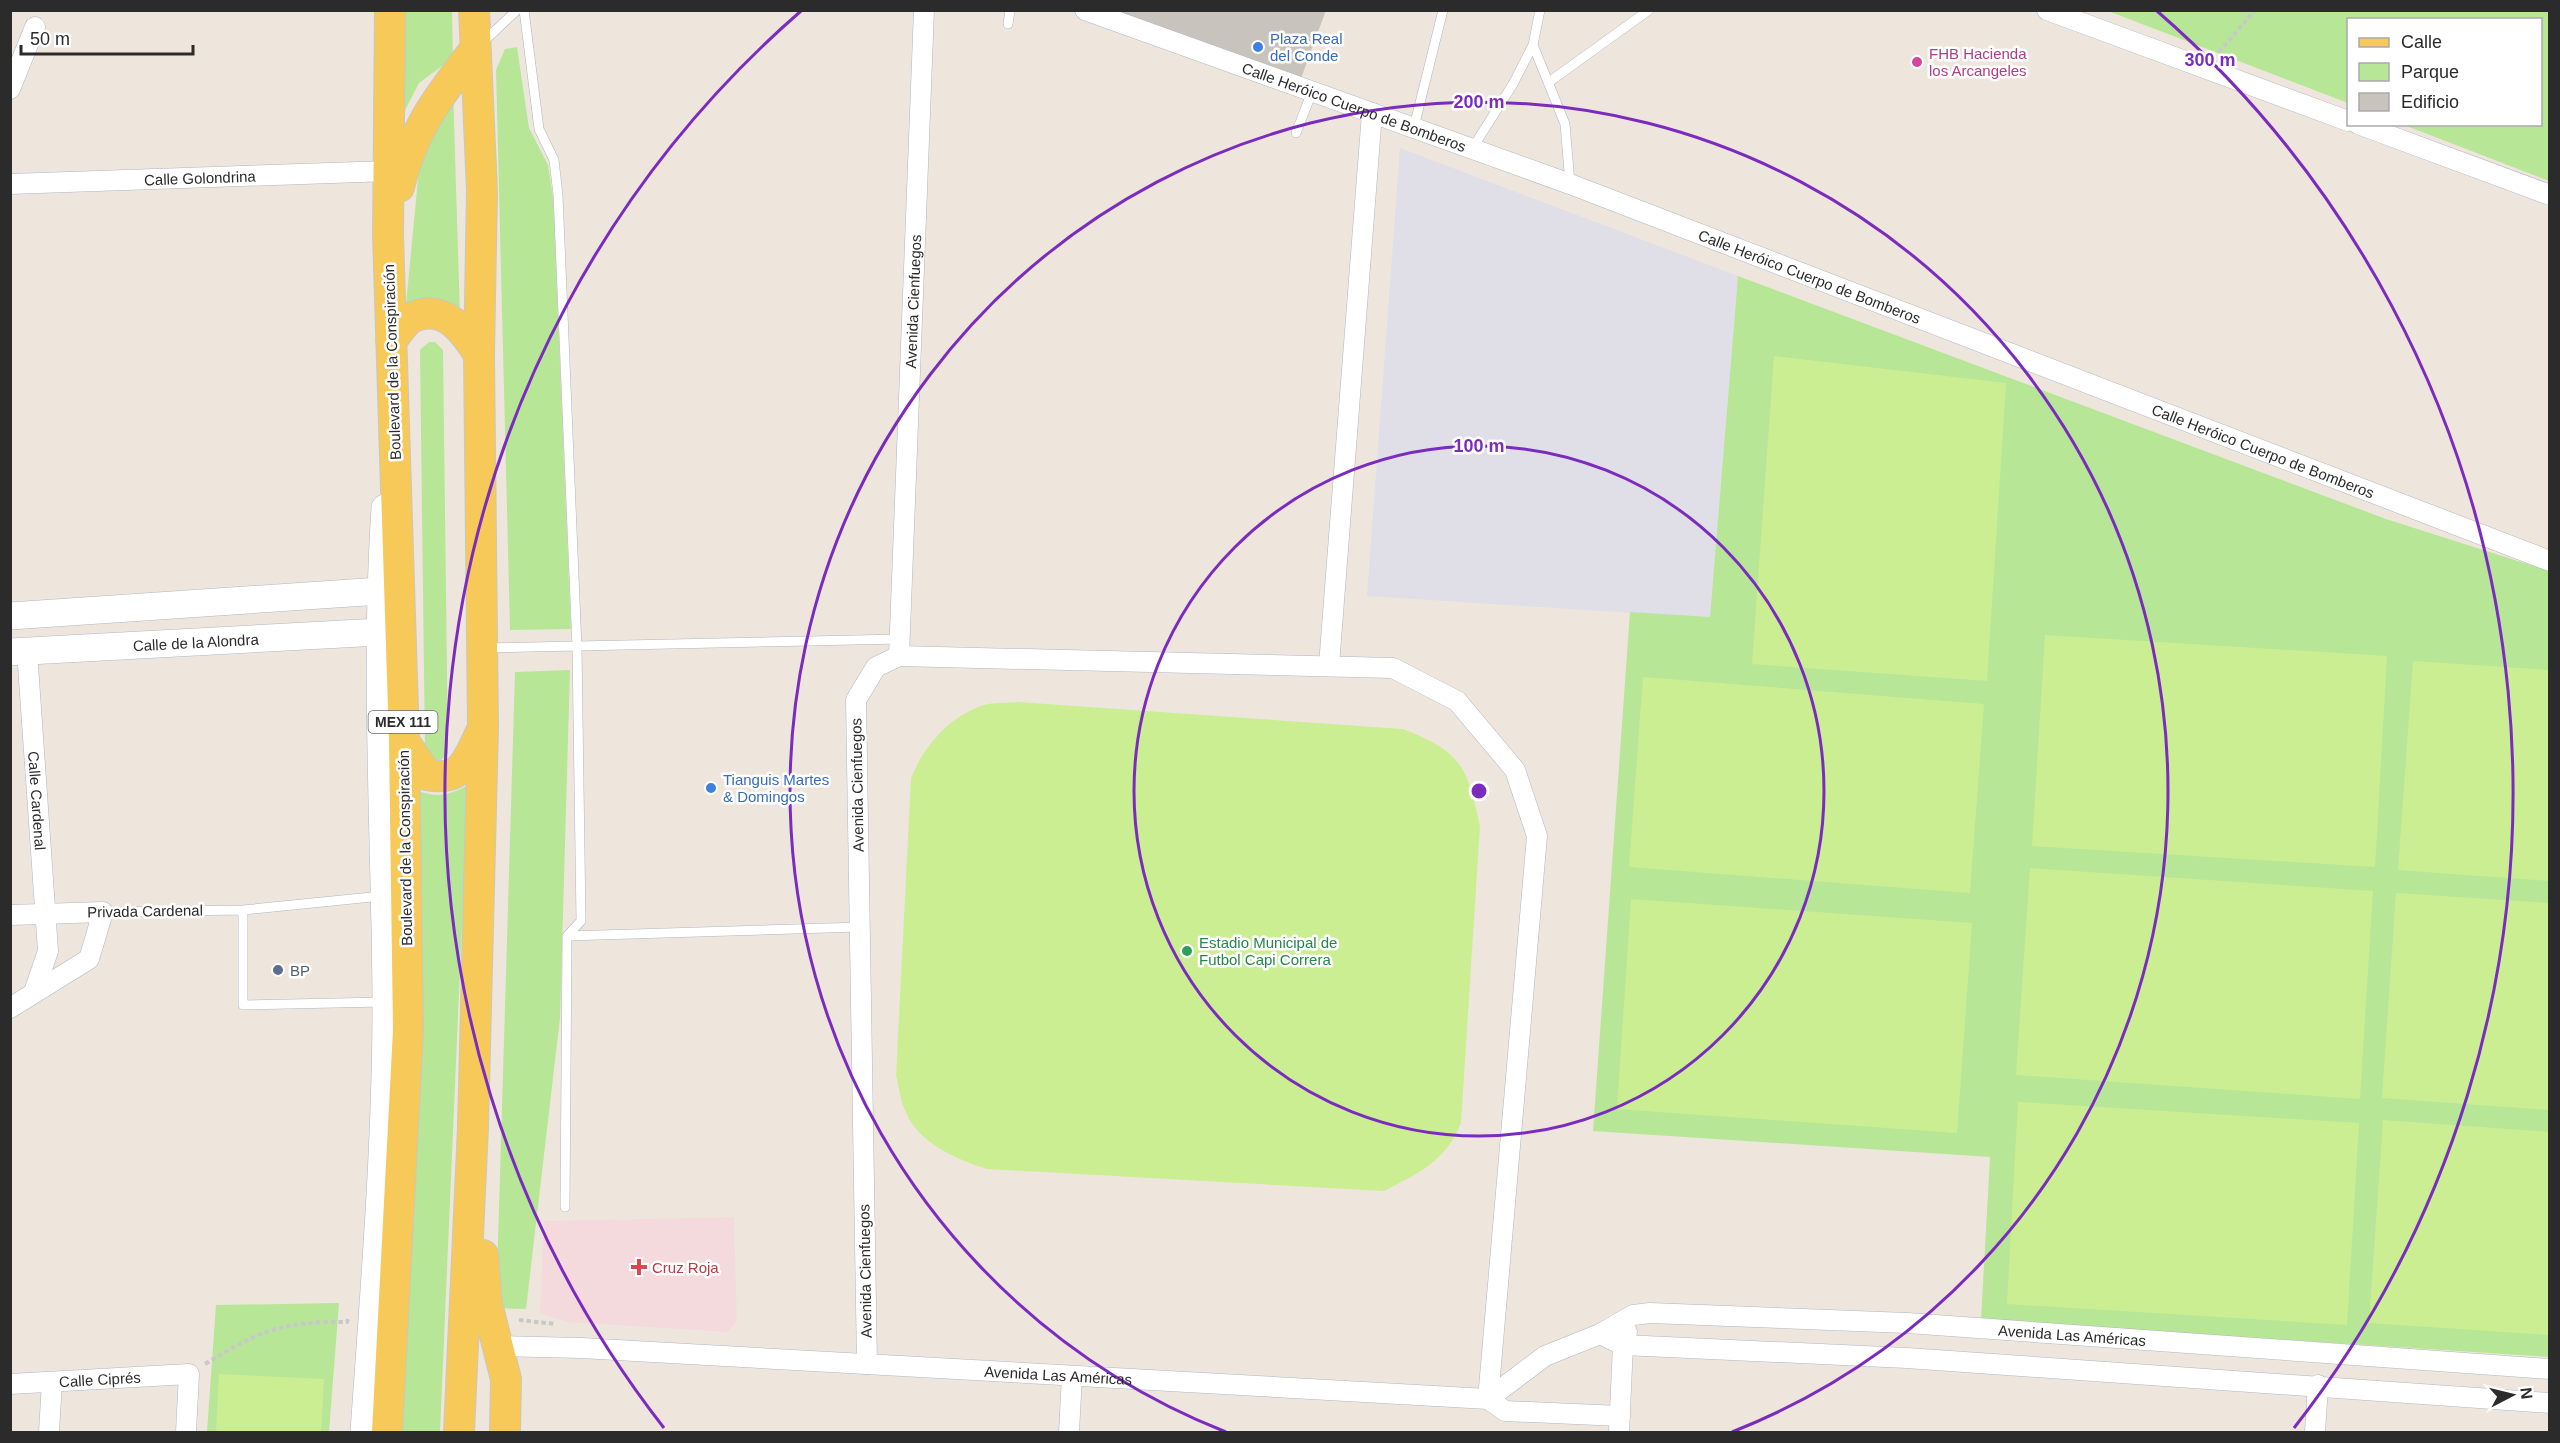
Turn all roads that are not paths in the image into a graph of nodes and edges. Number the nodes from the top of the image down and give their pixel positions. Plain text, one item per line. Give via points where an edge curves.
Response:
1 (390, 10) edge
2 (474, 10) edge
3 (517, 10) edge
4 (524, 10) edge
5 (924, 10) edge
6 (1010, 10) edge
7 (1085, 10) edge
8 (1443, 10) edge
9 (1540, 10) edge
10 (1648, 10) edge
11 (2047, 10) edge
12 (1008, 24) dead end
13 (35, 27) dead end
14 (1533, 45) junction
15 (475, 50) junction
16 (1549, 82) junction
17 (10, 89) edge
18 (1312, 92) junction
19 (1372, 113) junction
20 (2347, 120) edge
21 (2363, 126) edge
22 (1414, 128) junction
23 (1296, 133) dead end
24 (1471, 150) junction
25 (389, 171) junction
26 (10, 184) edge
27 (1570, 184) junction
28 (2550, 195) edge
29 (388, 235) junction
30 (391, 341) junction
31 (479, 355) junction
32 (393, 405) junction
33 (2550, 561) edge
34 (380, 591) junction
35 (90, 610) junction
36 (10, 616) edge
37 (380, 632) junction
38 (92, 648) junction
39 (482, 648) junction
40 (577, 648) junction
41 (900, 648) junction
42 (19, 652) edge
43 (1329, 665) junction
44 (483, 728) junction
45 (404, 741) junction
46 (384, 896) junction
47 (243, 910) junction
48 (103, 912) junction
49 (46, 913) junction
50 (10, 915) edge
51 (859, 927) junction
52 (567, 936) junction
53 (33, 992) junction
54 (386, 1002) junction
55 (10, 1008) edge
56 (473, 1127) junction
57 (565, 1207) dead end
58 (1633, 1315) junction
59 (1906, 1323) junction
60 (1599, 1334) junction
61 (1623, 1345) junction
62 (498, 1346) junction
63 (2372, 1357) junction
64 (1907, 1358) junction
65 (867, 1364) junction
66 (2550, 1370) edge
67 (1072, 1376) junction
68 (52, 1382) junction
69 (10, 1384) edge
70 (2318, 1385) junction
71 (2370, 1389) junction
72 (1488, 1399) junction
73 (2550, 1403) edge
74 (1619, 1424) edge
75 (49, 1432) edge
76 (186, 1432) edge
77 (364, 1432) edge
78 (387, 1432) edge
79 (459, 1432) edge
80 (505, 1432) edge
81 (1069, 1432) edge
82 (2315, 1432) edge

1 - 25 main road, Boulevard de la Conspiración / MEX 111
2 - 15 main road
3 - 15 lane
4 - 40 lane via 539,129 554,160 558,195
5 - 41 street, Avenida Cienfuegos
6 - 12 lane
7 - 18 street, Calle Heróico Cuerpo de Bomberos
8 - 22 lane
9 - 14 lane
10 - 16 lane
11 - 20 street
13 - 17 street
14 - 16 lane
14 - 24 lane
15 - 29 main road via 420,123 404,164
15 - 31 main road via 482,191
16 - 27 lane via 1565,124
18 - 19 street, Calle Heróico Cuerpo de Bomberos
18 - 23 lane
19 - 22 street, Calle Heróico Cuerpo de Bomberos
19 - 43 street
21 - 28 street
22 - 24 street, Calle Heróico Cuerpo de Bomberos
24 - 27 street, Calle Heróico Cuerpo de Bomberos
25 - 26 street, Calle Golondrina
25 - 29 main road, Boulevard de la Conspiración / MEX 111
27 - 33 street, Calle Heróico Cuerpo de Bomberos
29 - 30 main road, Boulevard de la Conspiración / MEX 111
30 - 31 main road via 412,318 429,314 447,317 464,329
30 - 32 main road, Boulevard de la Conspiración / MEX 111
31 - 39 main road
32 - 34 street
32 - 45 main road, Boulevard de la Conspiración / MEX 111
34 - 35 street
34 - 37 street
35 - 36 street
35 - 38 street
37 - 38 street, Calle de la Alondra
37 - 46 street
38 - 42 street, Calle de la Alondra
39 - 40 lane
39 - 44 main road
40 - 41 lane
40 - 52 lane via 581,921
41 - 43 street
41 - 51 street, Avenida Cienfuegos via 876,667 856,700
42 - 49 street, Calle Cardenal
43 - 72 street via 1393,668 1457,701 1515,770 1537,836
44 - 45 main road via 459,772 444,778 428,775
44 - 56 main road
45 - 78 main road, Boulevard de la Conspiración / MEX 111 via 408,1030
46 - 47 lane, Privada Cardenal
46 - 54 street
47 - 48 lane, Privada Cardenal
47 - 54 lane via 243,1005
48 - 49 street, Privada Cardenal
48 - 53 street via 89,959
49 - 50 street
49 - 53 street, Calle Cardenal via 48,951
51 - 52 lane
51 - 65 street, Avenida Cienfuegos
52 - 57 lane
53 - 55 street
54 - 77 street via 383,1149
56 - 62 main road via 487,1304
56 - 79 main road
58 - 59 street, Avenida Las Américas
58 - 60 street, Avenida Las Américas
58 - 61 street
59 - 63 street, Avenida Las Américas
59 - 64 street
60 - 61 street
60 - 72 street, Avenida Las Américas via 1545,1356
61 - 64 street
61 - 74 street
62 - 65 street, Avenida Las Américas
62 - 80 main road via 506,1379
63 - 66 street, Avenida Las Américas
63 - 71 street
64 - 70 street
65 - 67 street, Avenida Las Américas
67 - 72 street, Avenida Las Américas
67 - 81 street
68 - 69 street, Calle Ciprés
68 - 75 street
68 - 76 street, Calle Ciprés via 189,1374
70 - 71 street
70 - 82 street
71 - 73 street
72 - 74 street via 1505,1411

